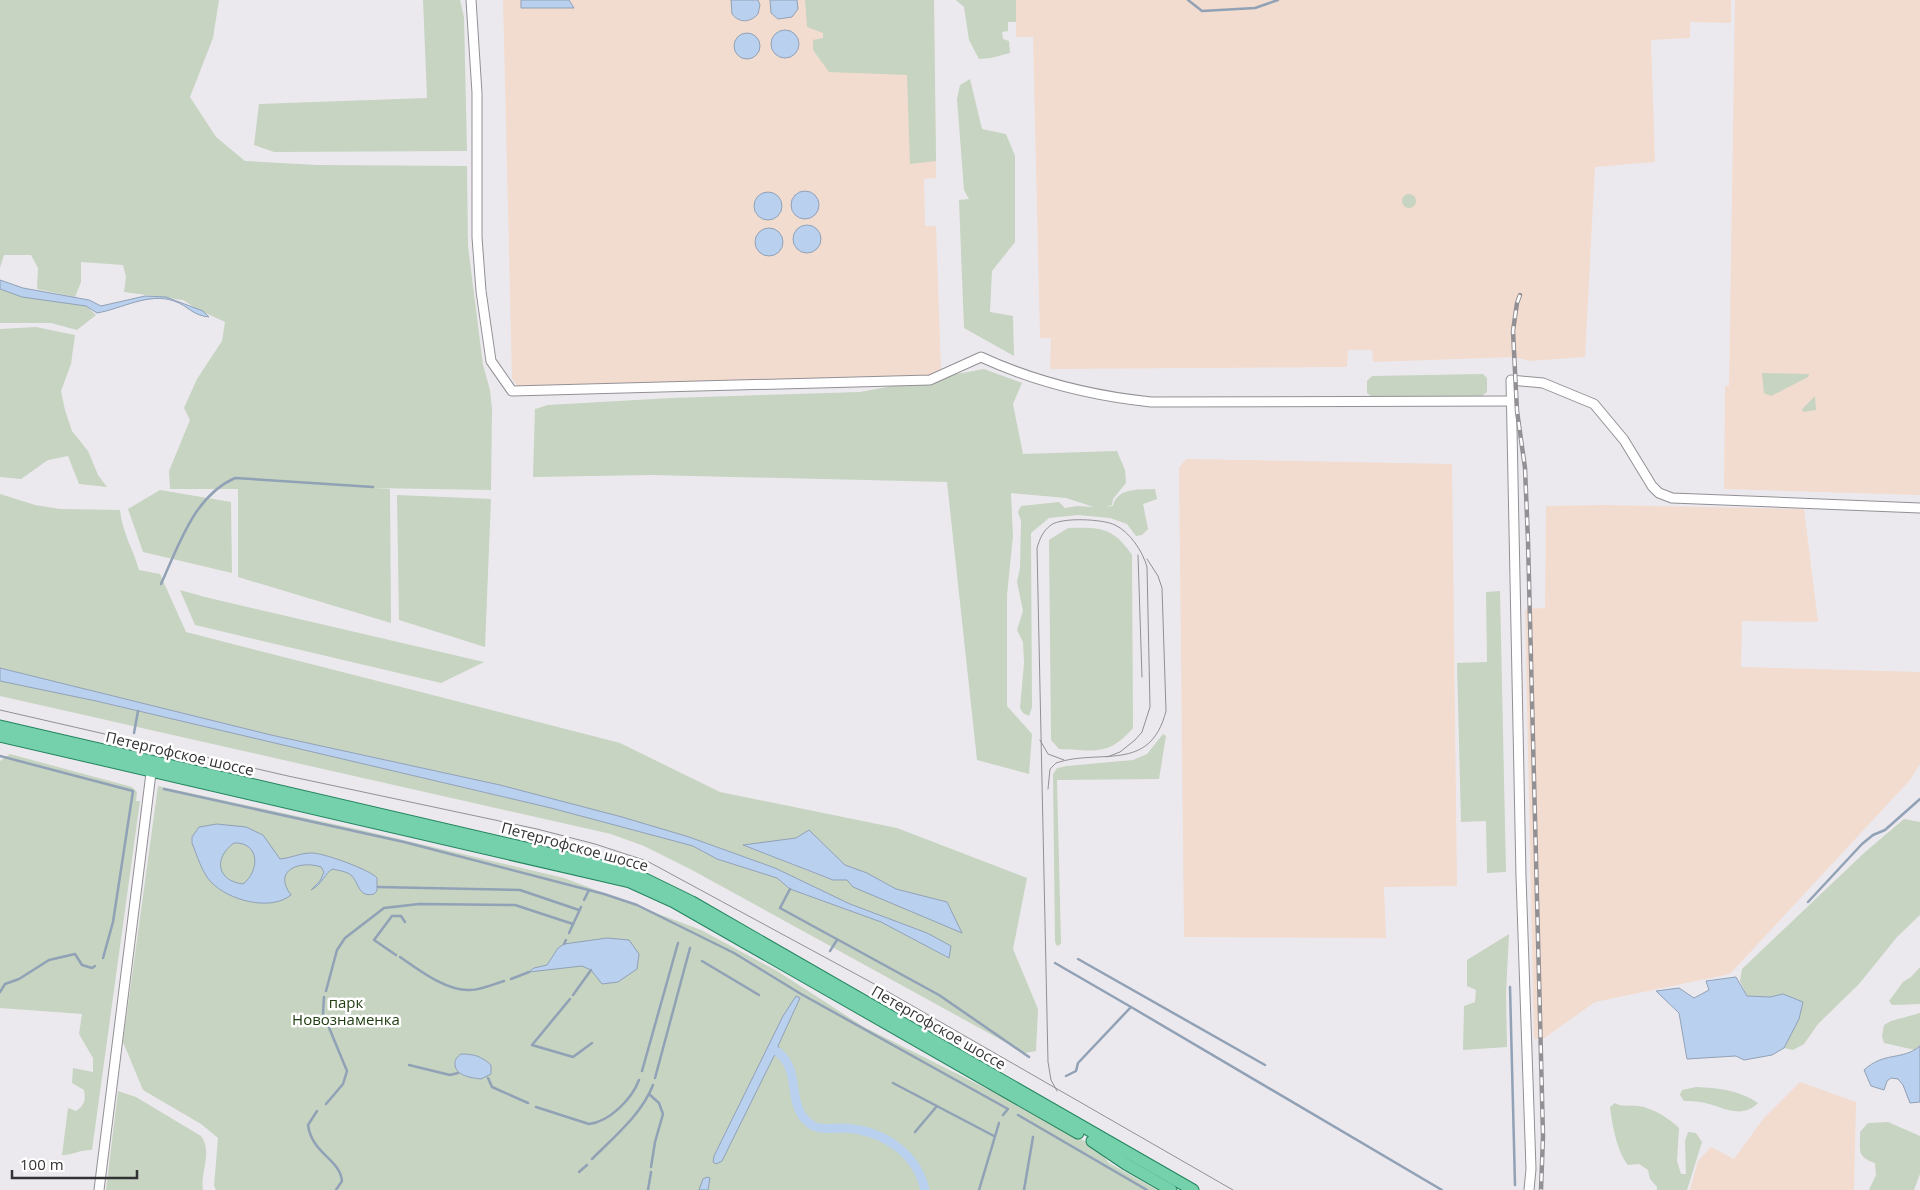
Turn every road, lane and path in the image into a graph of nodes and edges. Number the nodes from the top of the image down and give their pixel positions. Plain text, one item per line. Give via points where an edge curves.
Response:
1 (471, 0) edge
2 (1512, 401) junction
3 (1920, 508) edge
4 (0, 726) edge
5 (0, 736) edge
6 (152, 767) junction
7 (99, 1190) edge
8 (1171, 1190) edge
9 (1193, 1190) edge
10 (1529, 1190) edge

1 - 2 street via 477,93 477,237 481,291 492,361 512,391 930,380 981,357 1056,384 1127,400 1151,402
2 - 3 street via 1511,380 1529,380 1558,388 1594,404 1624,440 1652,486 1672,498
2 - 10 street
4 - 6 main road, Петергофское шоссе
5 - 6 main road, Петергофское шоссе
6 - 7 street
6 - 8 main road, Петергофское шоссе via 593,872 643,888 728,932
6 - 9 main road, Петергофское шоссе via 546,852 643,878 700,906

